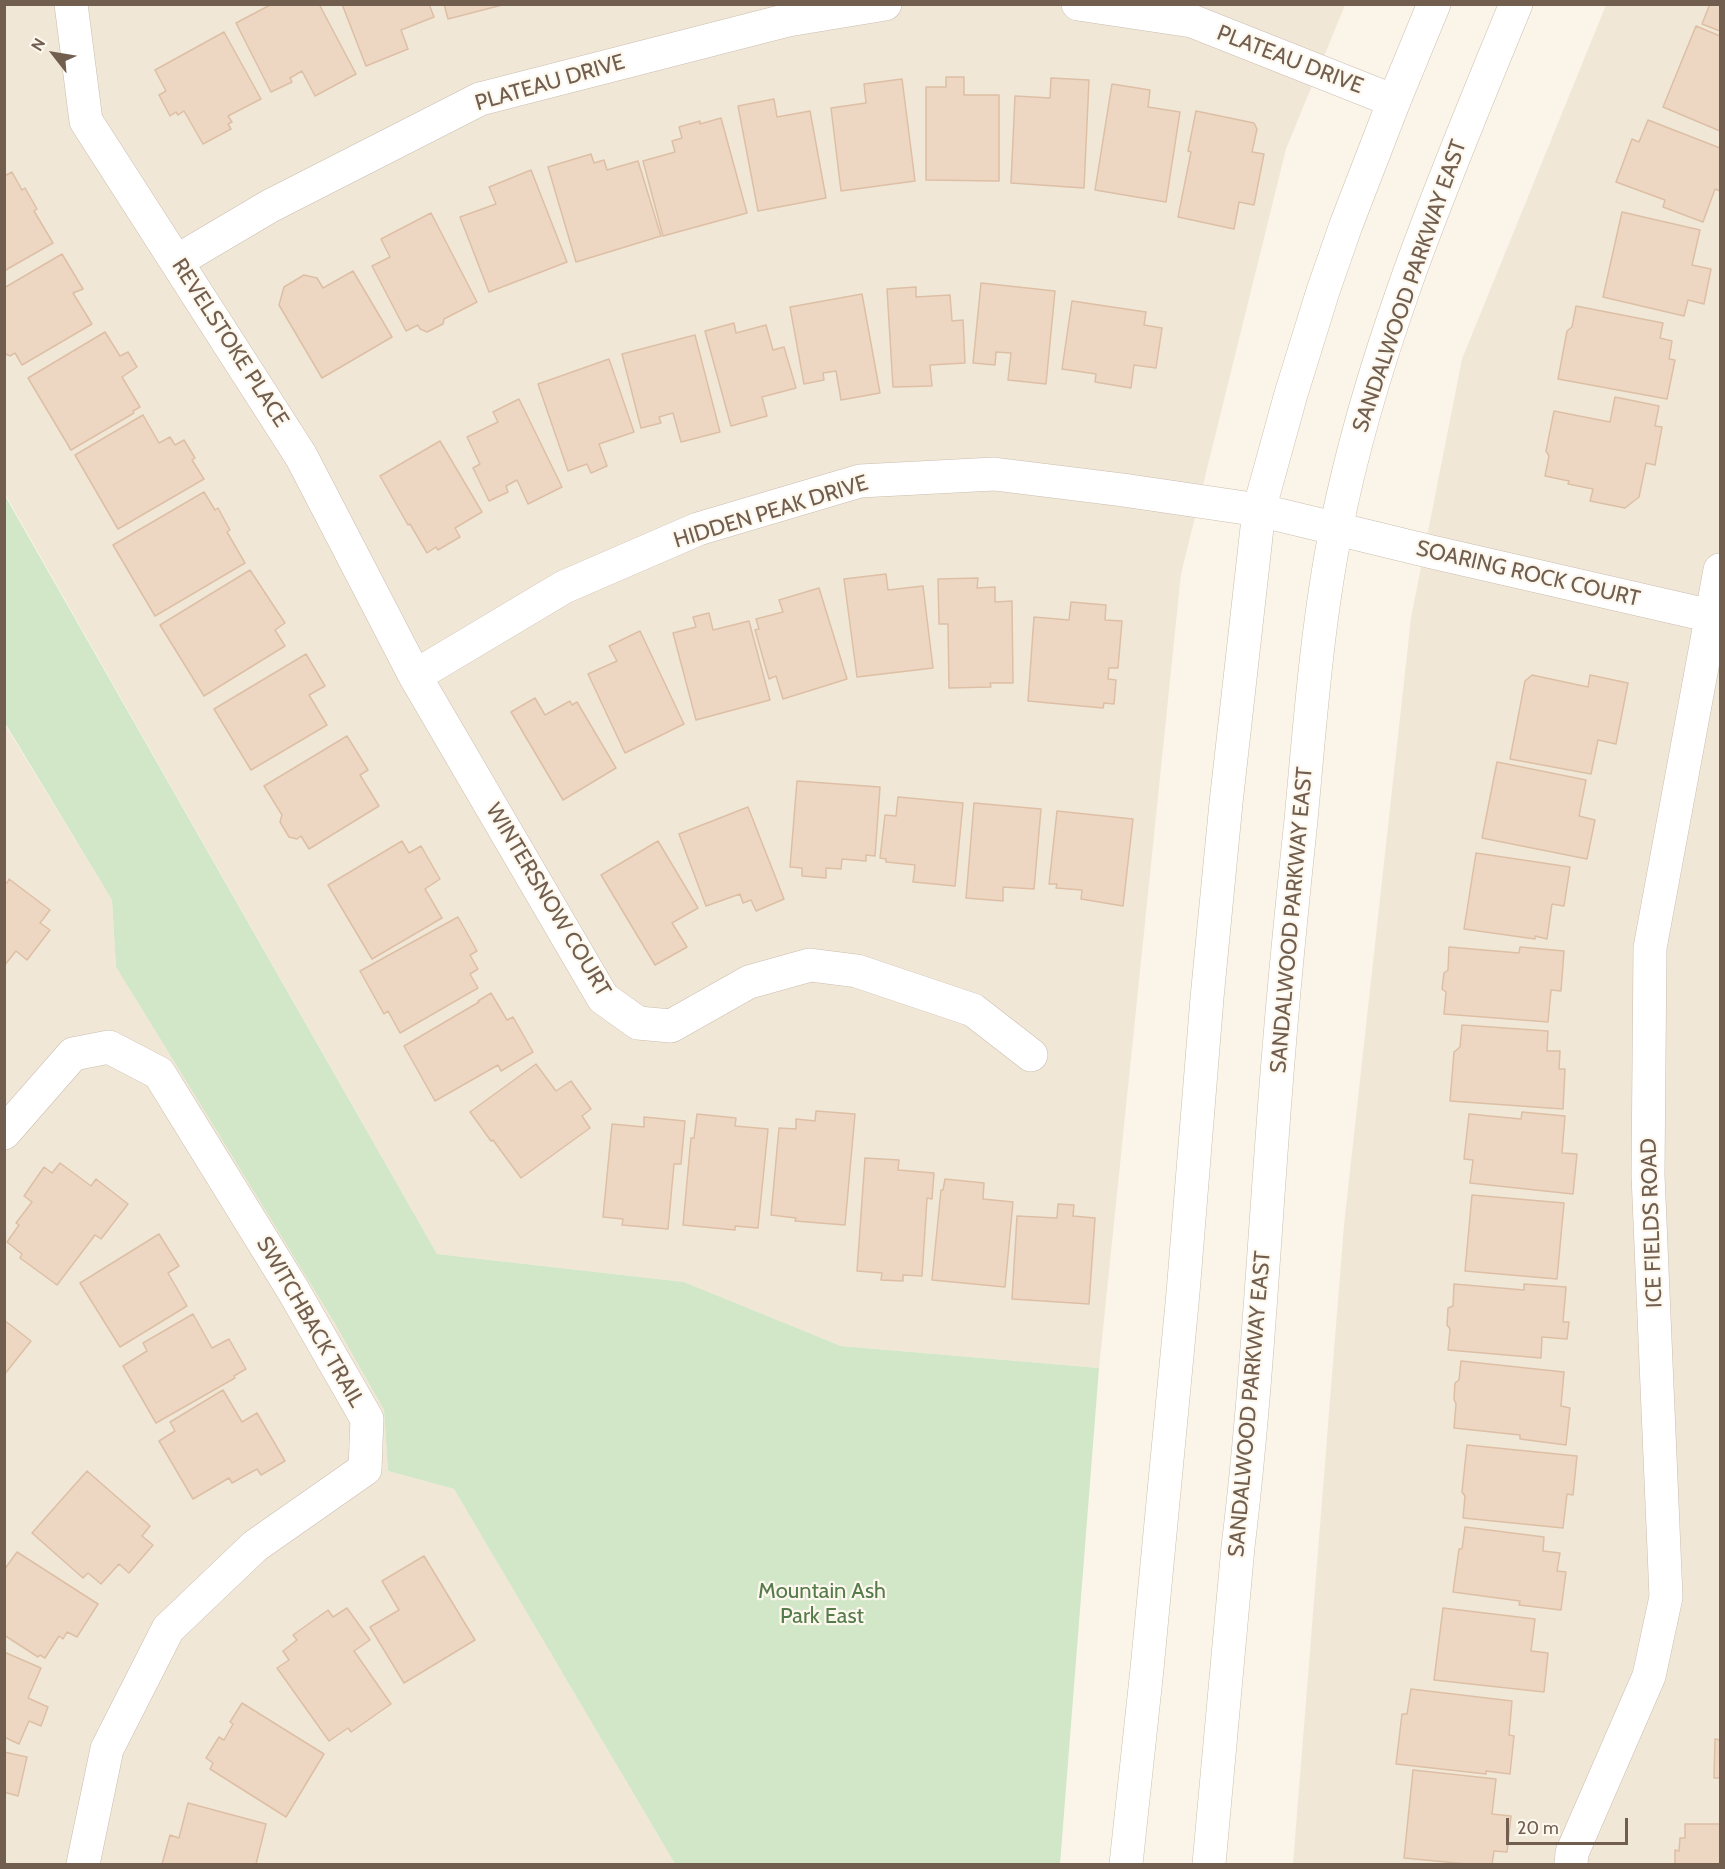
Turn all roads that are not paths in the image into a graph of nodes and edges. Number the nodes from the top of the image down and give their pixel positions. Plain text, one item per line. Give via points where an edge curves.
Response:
1 (71, 4) edge
2 (885, 4) edge
3 (1078, 4) edge
4 (1434, 4) edge
5 (1516, 4) edge
6 (1394, 101) junction
7 (177, 261) junction
8 (1259, 510) junction
9 (1336, 529) junction
10 (1720, 570) edge
11 (1716, 618) edge
12 (415, 676) junction
13 (1031, 1055) dead end
14 (4, 1133) edge
15 (83, 1864) edge
16 (1126, 1864) edge
17 (1209, 1864) edge
18 (1571, 1864) edge

1 - 7 street, REVELSTOKE PLACE via 86,120
2 - 7 street, PLATEAU DRIVE via 788,20 480,99 270,206
3 - 6 street, PLATEAU DRIVE via 1192,21
4 - 6 street
5 - 9 street, SANDALWOOD PARKWAY EAST via 1435,204 1385,345 1360,426
6 - 8 street via 1323,291
7 - 12 street, REVELSTOKE PLACE via 302,456
8 - 9 street, HIDDEN PEAK DRIVE
8 - 12 street, HIDDEN PEAK DRIVE via 994,474 860,481 698,529 574,582
8 - 16 street via 1224,826 1182,1305
9 - 11 street, SOARING ROCK COURT
9 - 17 street, SANDALWOOD PARKWAY EAST via 1314,684 1279,1050 1245,1484
10 - 11 street, ICE FIELDS ROAD
11 - 18 street, ICE FIELDS ROAD via 1650,948 1648,1175 1666,1597 1649,1676 1572,1852
12 - 13 street, WINTERSNOW COURT via 603,998 638,1023 671,1026 749,982 810,965 857,971 973,1010
14 - 15 street, SWITCHBACK TRAIL via 73,1054 110,1047 159,1073 367,1419 365,1469 255,1546 168,1629 107,1749

